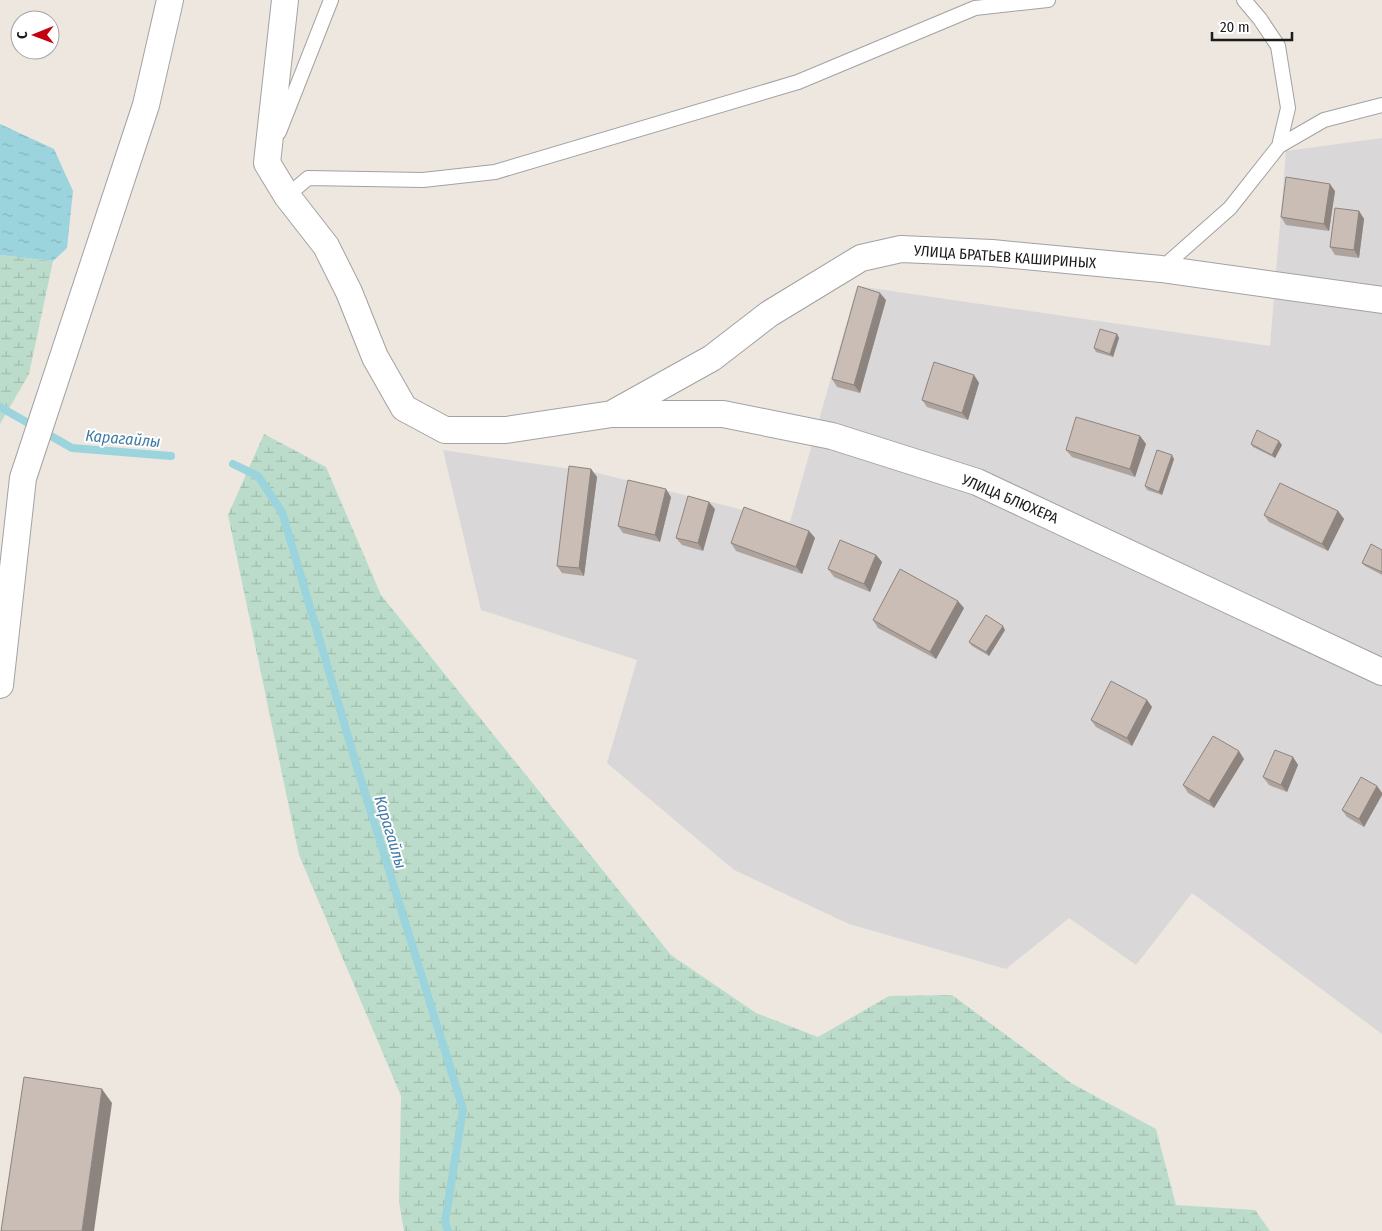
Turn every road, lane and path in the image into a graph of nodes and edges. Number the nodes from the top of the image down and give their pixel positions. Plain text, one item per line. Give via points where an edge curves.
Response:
1 (170, 0) edge
2 (285, 0) edge
3 (331, 0) edge
4 (1048, 0) edge
5 (1244, 0) edge
6 (1382, 105) edge
7 (1279, 146) junction
8 (267, 163) junction
9 (287, 196) junction
10 (1161, 269) junction
11 (1382, 300) edge
12 (612, 414) junction
13 (1382, 672) edge
14 (0, 685) edge

1 - 14 street via 146,105 22,478
2 - 8 street
3 - 8 lane
4 - 9 lane via 974,8 798,82 495,172 423,180 308,178
5 - 7 lane via 1278,46 1288,108
6 - 7 lane via 1324,120
7 - 10 lane via 1230,208
8 - 9 street
9 - 12 street via 326,246 375,357 404,408 445,430 506,430
10 - 11 street, УЛИЦА БРАТЬЕВ КАШИРИНЫХ
10 - 12 street, УЛИЦА БРАТЬЕВ КАШИРИНЫХ via 992,253 901,250 861,258 770,314 712,358
12 - 13 street, УЛИЦА БЛЮХЕРА via 723,414 832,436 977,482

